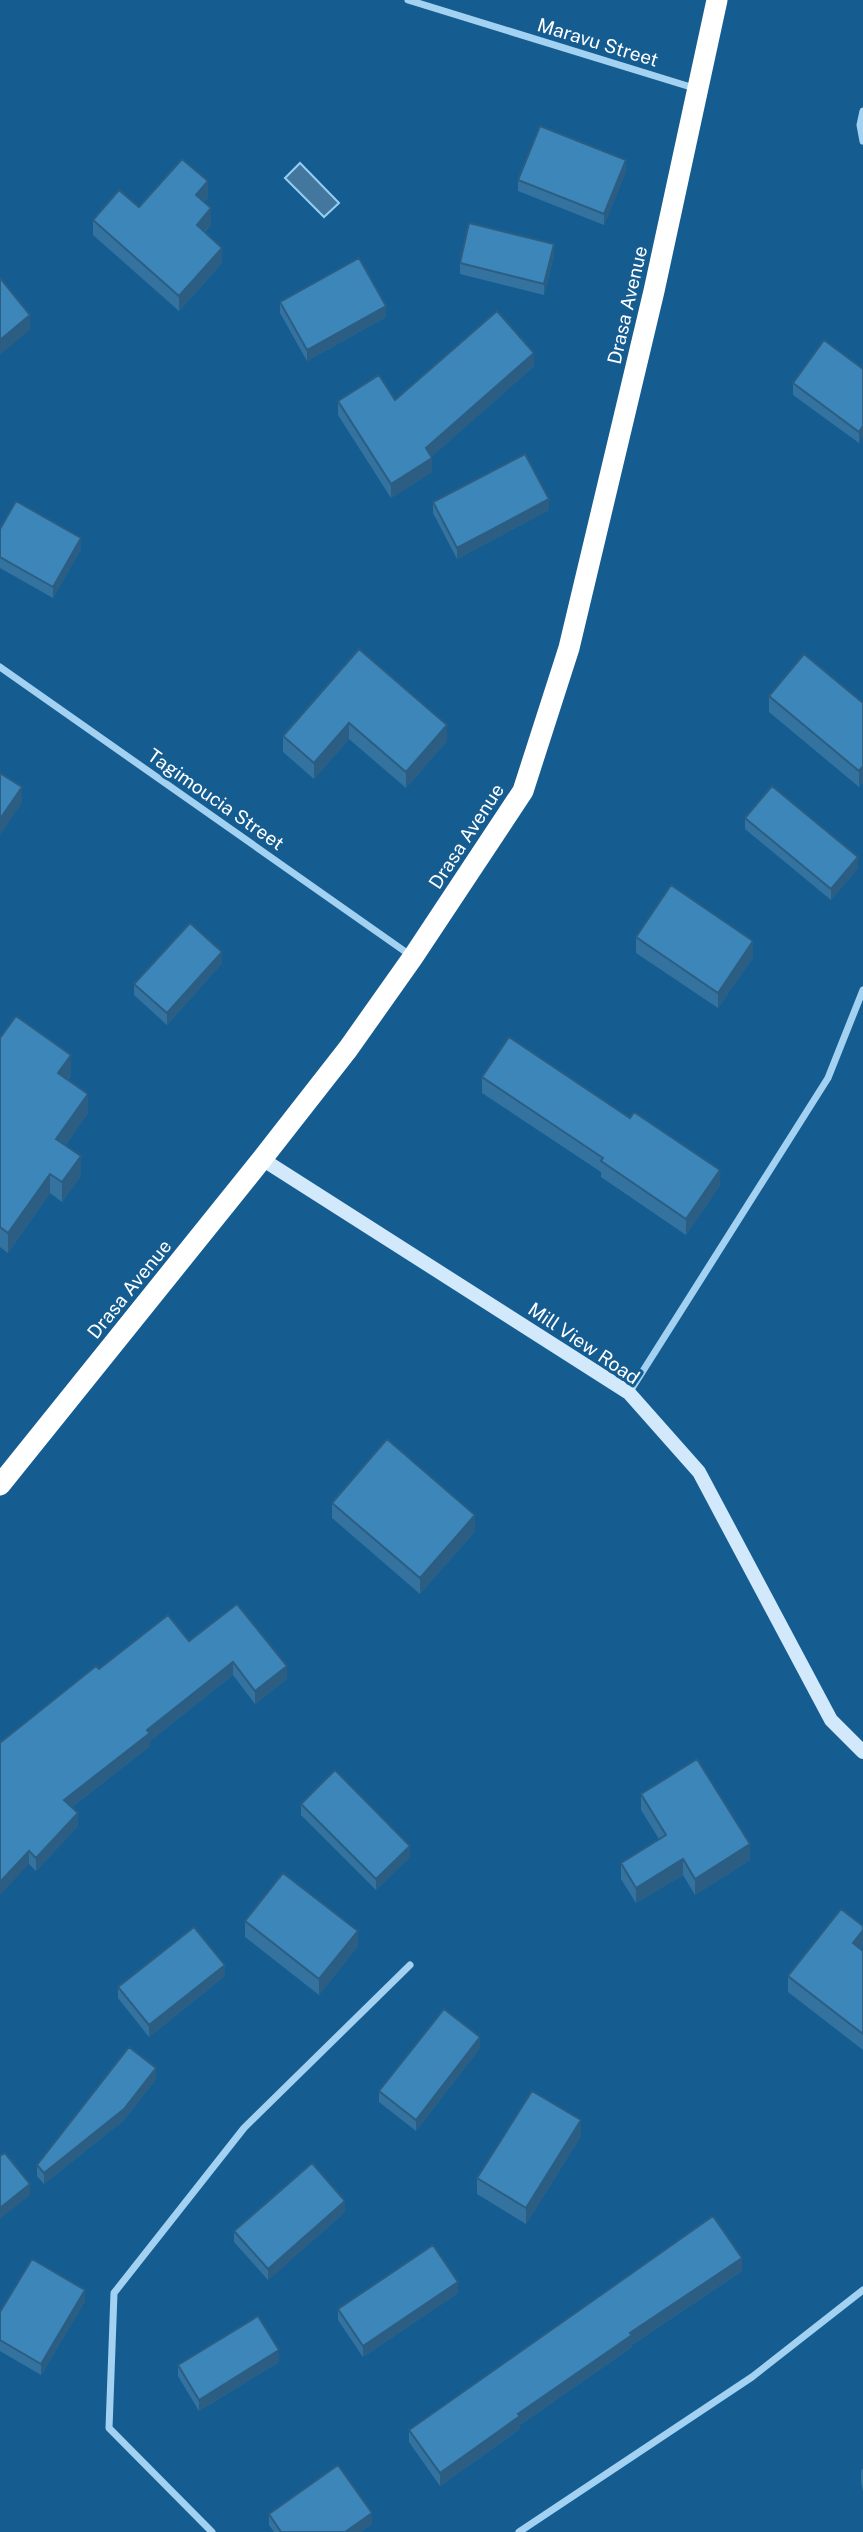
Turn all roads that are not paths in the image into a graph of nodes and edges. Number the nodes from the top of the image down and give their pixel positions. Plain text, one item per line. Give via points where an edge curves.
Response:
1 (408, 0) edge
2 (717, 0) edge
3 (698, 89) junction
4 (863, 111) edge
5 (863, 141) edge
6 (0, 667) edge
7 (413, 957) junction
8 (863, 990) edge
9 (262, 1159) junction
10 (629, 1393) junction
11 (0, 1485) edge
12 (863, 1752) edge
13 (410, 1965) dead end
14 (863, 2290) edge
15 (212, 2532) edge
16 (519, 2532) edge

1 - 3 street, Maravu Street
2 - 3 highway, Drasa Avenue
3 - 7 highway, Drasa Avenue via 569,648 523,791
4 - 5 street
6 - 7 street, Tagimoucia Street
7 - 9 highway, Drasa Avenue
8 - 10 street via 828,1077
9 - 10 street, Mill View Road
9 - 11 highway, Drasa Avenue
10 - 12 street, Mill View Road via 699,1472 831,1720
13 - 15 street via 244,2128 114,2293 109,2428
14 - 16 street via 752,2377

